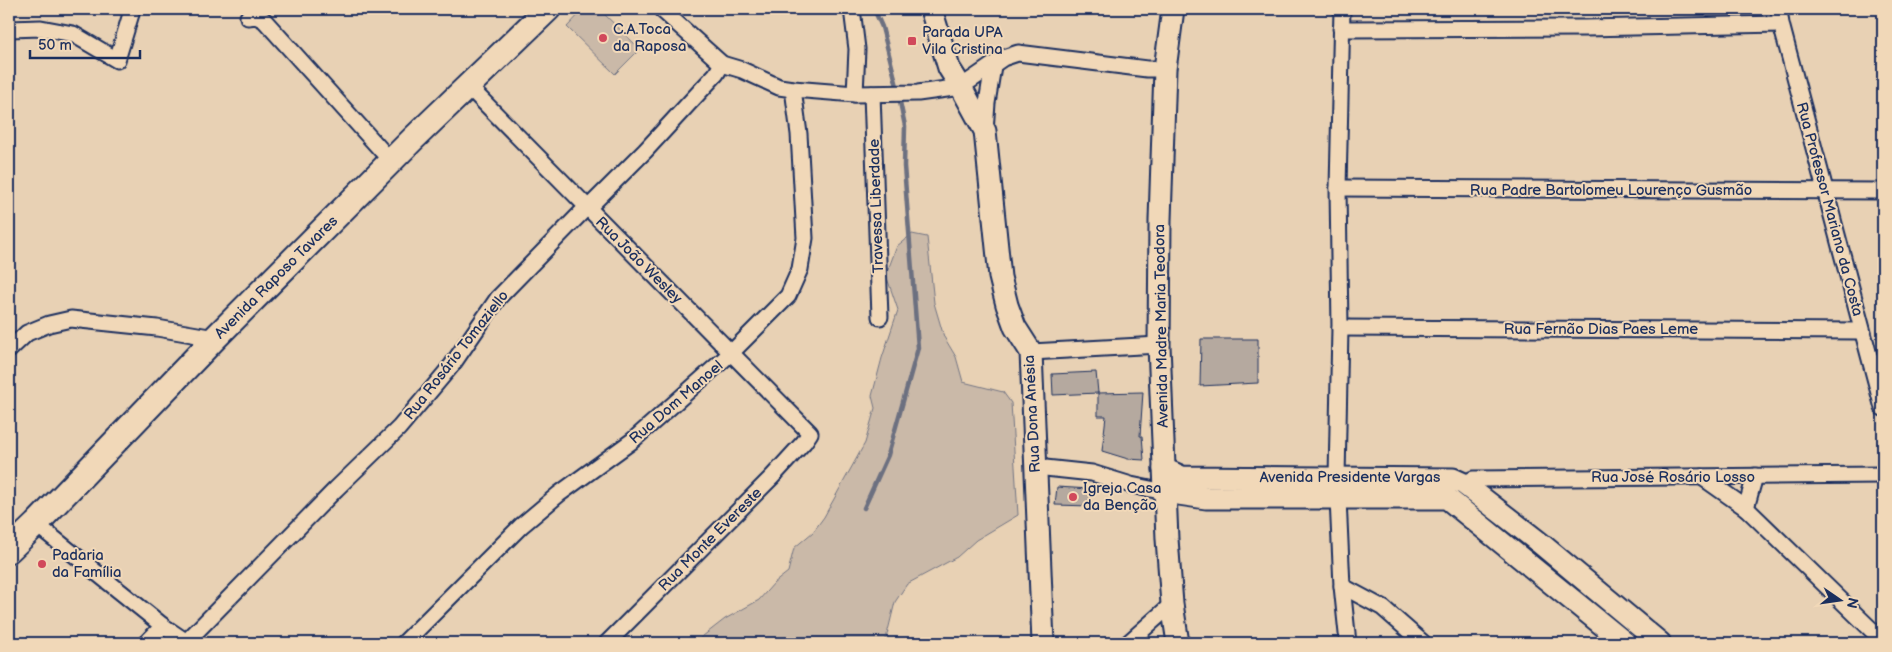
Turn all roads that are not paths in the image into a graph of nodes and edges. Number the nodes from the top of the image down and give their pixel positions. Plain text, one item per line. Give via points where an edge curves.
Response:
1 (128, 9) edge
2 (548, 9) edge
3 (661, 9) edge
4 (852, 9) edge
5 (931, 9) edge
6 (1173, 9) edge
7 (1342, 9) edge
8 (1780, 16) edge
9 (248, 17) dead end
10 (9, 29) edge
11 (1341, 29) junction
12 (722, 64) junction
13 (992, 66) junction
14 (1165, 69) junction
15 (469, 87) junction
16 (961, 87) junction
17 (793, 89) junction
18 (854, 94) junction
19 (878, 94) junction
20 (985, 131) junction
21 (391, 161) junction
22 (1338, 188) junction
23 (1827, 191) junction
24 (1883, 191) edge
25 (588, 208) junction
26 (880, 317) dead end
27 (1340, 328) junction
28 (1862, 331) junction
29 (214, 338) junction
30 (1159, 345) junction
31 (9, 350) edge
32 (1031, 352) junction
33 (731, 353) junction
34 (1883, 408) edge
35 (810, 433) joint
36 (1036, 467) junction
37 (1164, 469) junction
38 (1883, 475) edge
39 (1754, 476) junction
40 (1702, 477) junction
41 (1464, 484) junction
42 (1338, 487) junction
43 (1165, 492) junction
44 (1746, 508) junction
45 (36, 524) junction
46 (9, 550) edge
47 (1342, 586) junction
48 (1172, 604) junction
49 (163, 626) junction
50 (1883, 641) edge
51 (146, 643) edge
52 (187, 643) edge
53 (404, 643) edge
54 (607, 643) edge
55 (1043, 643) edge
56 (1128, 643) edge
57 (1178, 643) edge
58 (1348, 643) edge
59 (1423, 643) edge
60 (1624, 643) edge
61 (1660, 643) edge

1 - 10 street via 131,14 117,60 73,34 41,28
2 - 15 main road, Avenida Raposo Tavares
3 - 12 street
4 - 18 street via 857,50
5 - 16 street, Rua Dona Anésia via 949,68
6 - 14 street, Avenida Madre Maria Teodora
7 - 11 street
8 - 11 street via 1585,28
8 - 23 street, Rua Professor Mariano da Costa
9 - 21 street via 264,20
11 - 22 street
12 - 17 street via 779,87
12 - 25 street, Rua Rosário Tomaziello via 658,137
13 - 14 street via 1018,53
13 - 16 street
13 - 20 street, Rua Dona Anésia
14 - 30 street, Avenida Madre Maria Teodora
15 - 21 main road, Avenida Raposo Tavares
15 - 25 street, Rua João Wesley
16 - 19 street
16 - 20 street, Rua Dona Anésia
17 - 18 street
17 - 33 street, Rua Dom Manoel via 806,238 800,269 788,296
18 - 19 street
19 - 26 street, Travessa Liberdade
20 - 32 street, Rua Dona Anésia via 1000,277 1016,327
21 - 29 main road, Avenida Raposo Tavares
22 - 23 street, Rua Padre Bartolomeu Lourenço Gusmão
22 - 27 street
23 - 24 street, Rua Padre Bartolomeu Lourenço Gusmão
23 - 28 street, Rua Professor Mariano da Costa
25 - 33 street, Rua João Wesley
25 - 52 street, Rua Rosário Tomaziello via 498,298 452,365 399,428
27 - 28 street, Rua Fernão Dias Paes Leme
27 - 42 street
28 - 34 street, Rua Professor Mariano da Costa
29 - 31 street via 71,319 27,333
29 - 45 main road, Avenida Raposo Tavares
30 - 32 street
30 - 37 street, Avenida Madre Maria Teodora
32 - 36 street, Rua Dona Anésia
33 - 35 street, Rua João Wesley
33 - 53 street, Rua Dom Manoel via 632,441 559,494 522,526
35 - 54 street, Rua Monte Evereste via 772,478
36 - 43 street via 1092,473
36 - 55 street, Rua Dona Anésia
37 - 42 street, Avenida Presidente Vargas via 1182,477
37 - 43 street, Avenida Madre Maria Teodora
38 - 39 street, Rua José Rosário Losso
39 - 40 street, Rua José Rosário Losso
39 - 44 street
40 - 41 street, Rua José Rosário Losso via 1472,479
40 - 44 street
41 - 42 street, Avenida Presidente Vargas via 1447,477
41 - 61 street, Avenida Presidente Vargas
42 - 43 street, Avenida Presidente Vargas via 1206,498
42 - 47 street
42 - 60 street, Avenida Presidente Vargas via 1447,498
43 - 48 street, Avenida Madre Maria Teodora
44 - 50 street
45 - 46 main road, Avenida Raposo Tavares
45 - 49 street
47 - 58 street
47 - 59 street via 1383,608
48 - 56 street
48 - 57 street, Avenida Madre Maria Teodora
49 - 51 street
49 - 52 street

